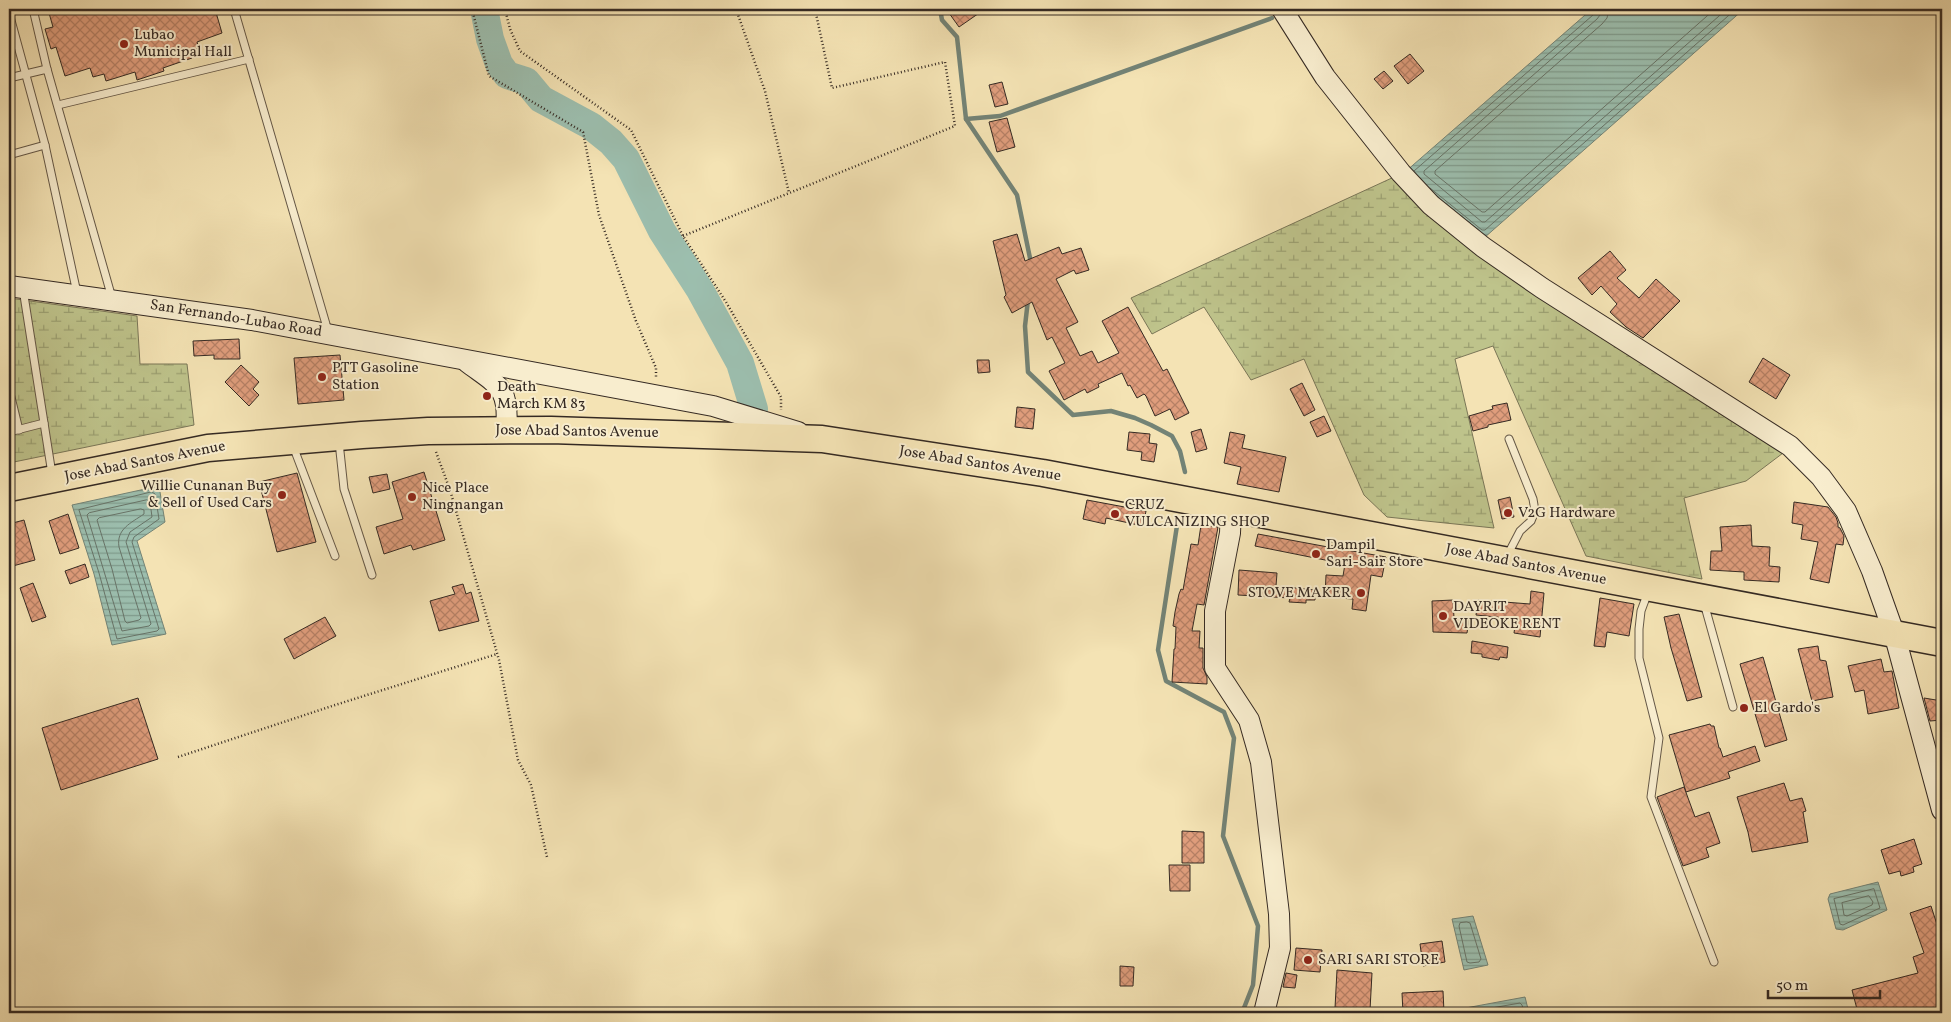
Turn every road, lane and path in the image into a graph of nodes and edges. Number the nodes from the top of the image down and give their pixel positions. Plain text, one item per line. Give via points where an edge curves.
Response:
1 (33, 9) edge
2 (234, 9) edge
3 (472, 9) edge
4 (505, 9) edge
5 (736, 9) edge
6 (815, 9) edge
7 (1282, 9) edge
8 (9, 13) edge
9 (249, 59) junction
10 (47, 69) junction
11 (26, 73) junction
12 (9, 78) edge
13 (58, 105) junction
14 (45, 145) junction
15 (9, 155) edge
16 (790, 193) junction
17 (683, 236) junction
18 (16, 287) edge
19 (78, 295) junction
20 (112, 300) junction
21 (329, 334) junction
22 (463, 359) junction
23 (9, 389) edge
24 (655, 395) junction
25 (44, 423) junction
26 (780, 426) junction
27 (19, 430) junction
28 (506, 430) junction
29 (9, 432) edge
30 (428, 432) junction
31 (338, 436) junction
32 (822, 439) junction
33 (1508, 439) dead end
34 (291, 441) junction
35 (52, 479) junction
36 (9, 488) edge
37 (1231, 508) junction
38 (335, 556) dead end
39 (1504, 560) junction
40 (372, 575) dead end
41 (1650, 588) junction
42 (1702, 598) junction
43 (1894, 633) junction
44 (1942, 643) edge
45 (497, 654) junction
46 (1733, 706) dead end
47 (178, 757) dead end
48 (1942, 810) edge
49 (547, 857) dead end
50 (1714, 962) dead end
51 (1264, 1013) edge

1 - 10 lane
2 - 9 lane
3 - 24 path via 489,76 583,132 599,215 656,368
4 - 17 path via 520,51 631,130
5 - 16 path via 765,91
6 - 16 path via 832,88 944,62 955,126
7 - 43 street via 1325,77 1400,173 1431,205 1484,248 1542,288 1790,446 1821,477 1846,511
8 - 11 lane
9 - 13 lane
9 - 21 lane
10 - 11 lane
10 - 13 lane
11 - 12 lane
11 - 14 lane
13 - 20 lane
14 - 15 lane
14 - 19 lane
16 - 17 path
17 - 26 path via 781,397
18 - 19 street, San Fernando-Lubao Road
18 - 25 lane
19 - 20 street, San Fernando-Lubao Road
20 - 21 street, San Fernando-Lubao Road
21 - 22 street, San Fernando-Lubao Road
22 - 24 street, San Fernando-Lubao Road
22 - 28 street, San Fernando-Lubao Road via 495,383 504,394 508,410
23 - 27 lane
24 - 26 street, San Fernando-Lubao Road via 713,406
25 - 27 lane
25 - 35 lane
26 - 32 street, San Fernando-Lubao Road
27 - 29 lane
28 - 30 highway, Jose Abad Santos Avenue
28 - 32 highway, Jose Abad Santos Avenue
30 - 31 highway, Jose Abad Santos Avenue
30 - 45 path via 450,490
31 - 34 highway, Jose Abad Santos Avenue
31 - 40 lane via 344,489
32 - 37 highway, Jose Abad Santos Avenue
33 - 39 lane via 1535,511
34 - 35 highway, Jose Abad Santos Avenue via 208,448
34 - 38 lane
35 - 36 highway, Jose Abad Santos Avenue
37 - 39 highway, Jose Abad Santos Avenue
37 - 51 street via 1230,533 1215,611 1215,668 1249,720 1261,762 1280,948
39 - 41 highway, Jose Abad Santos Avenue
41 - 42 highway, Jose Abad Santos Avenue
41 - 50 lane via 1641,612 1639,658 1659,738 1651,797
42 - 43 highway, Jose Abad Santos Avenue
42 - 46 lane
43 - 44 highway, Jose Abad Santos Avenue
43 - 48 street
45 - 47 path
45 - 49 path via 518,760 532,785

